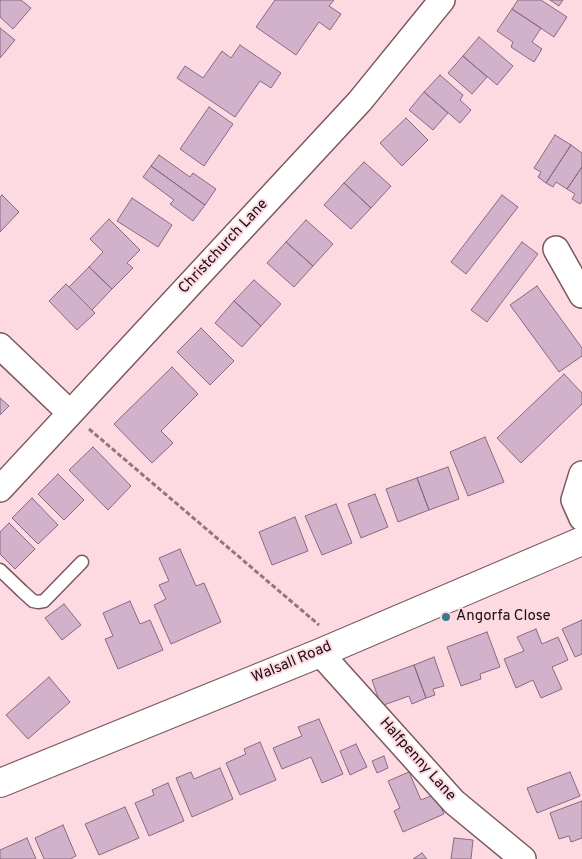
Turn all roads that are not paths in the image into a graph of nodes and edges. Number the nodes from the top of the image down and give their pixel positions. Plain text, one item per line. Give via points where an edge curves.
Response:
1 (442, 0) edge
2 (556, 249) dead end
3 (582, 295) edge
4 (0, 346) edge
5 (70, 413) junction
6 (582, 474) edge
7 (0, 489) edge
8 (582, 518) edge
9 (582, 541) edge
10 (82, 562) dead end
11 (0, 570) edge
12 (330, 648) junction
13 (0, 783) edge
14 (523, 859) edge

1 - 5 street, Christchurch Lane via 360,101
2 - 3 street
4 - 5 street
5 - 7 street, Christchurch Lane
6 - 8 street via 574,500
9 - 12 street, Walsall Road
10 - 11 lane via 44,601 38,602
12 - 13 street, Walsall Road
12 - 14 street, Halfpenny Lane via 454,802

